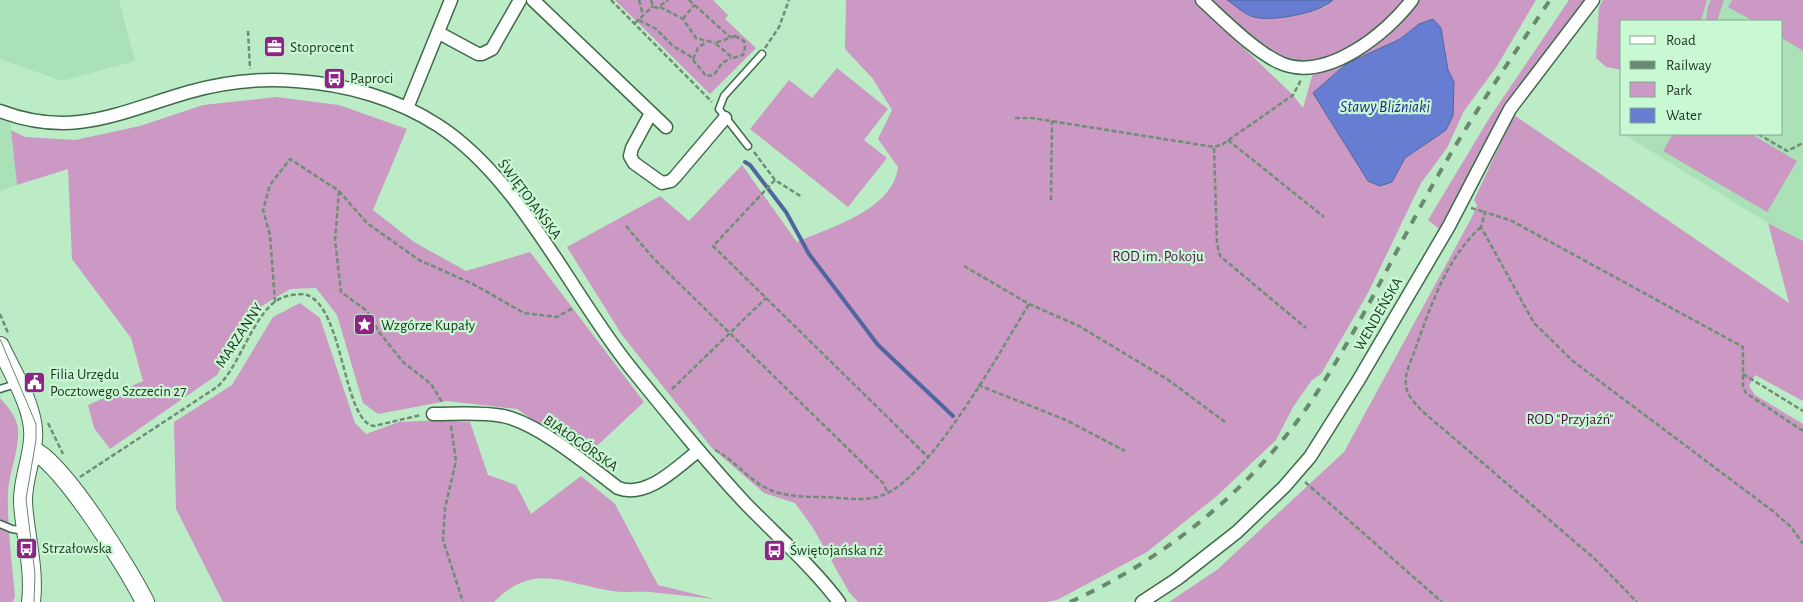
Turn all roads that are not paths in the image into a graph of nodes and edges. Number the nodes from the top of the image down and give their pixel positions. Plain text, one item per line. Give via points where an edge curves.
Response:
1 (451, 0) edge
2 (520, 0) edge
3 (534, 0) edge
4 (1202, 0) edge
5 (1412, 0) edge
6 (1593, 0) edge
7 (439, 33) junction
8 (762, 54) road end
9 (407, 108) junction
10 (0, 110) edge
11 (651, 113) junction
12 (722, 114) junction
13 (666, 127) dead end
14 (748, 146) road end
15 (0, 346) edge
16 (17, 384) junction
17 (0, 389) edge
18 (433, 414) road end
19 (32, 450) junction
20 (698, 451) junction
21 (0, 524) edge
22 (27, 531) junction
23 (31, 602) edge
24 (145, 602) edge
25 (839, 602) edge
26 (1142, 602) edge

1 - 7 street
2 - 7 street via 487,53 478,54
3 - 11 street
4 - 5 street via 1273,59 1292,67 1334,61 1358,49 1394,21
6 - 26 street, WENDEŃSKA via 1510,109 1449,226 1324,438 1297,474 1237,532 1178,579
7 - 9 street
8 - 12 lane via 724,96
9 - 10 street, ŚWIĘTOJAŃSKA via 383,98 326,84 275,80 220,85 189,92 125,114 89,122 37,120
9 - 20 street, ŚWIĘTOJAŃSKA via 440,126 490,170 628,364
11 - 12 street via 630,156 634,163 662,183 675,177
11 - 13 street
12 - 14 lane
15 - 16 street
16 - 17 lane
16 - 19 street via 33,425
18 - 20 street, BIAŁOGÓRSKA via 492,415 517,421 627,492 647,487
19 - 22 street via 23,492
19 - 24 street via 48,460 69,485
20 - 25 street, ŚWIĘTOJAŃSKA
21 - 22 lane
22 - 23 street via 32,572

